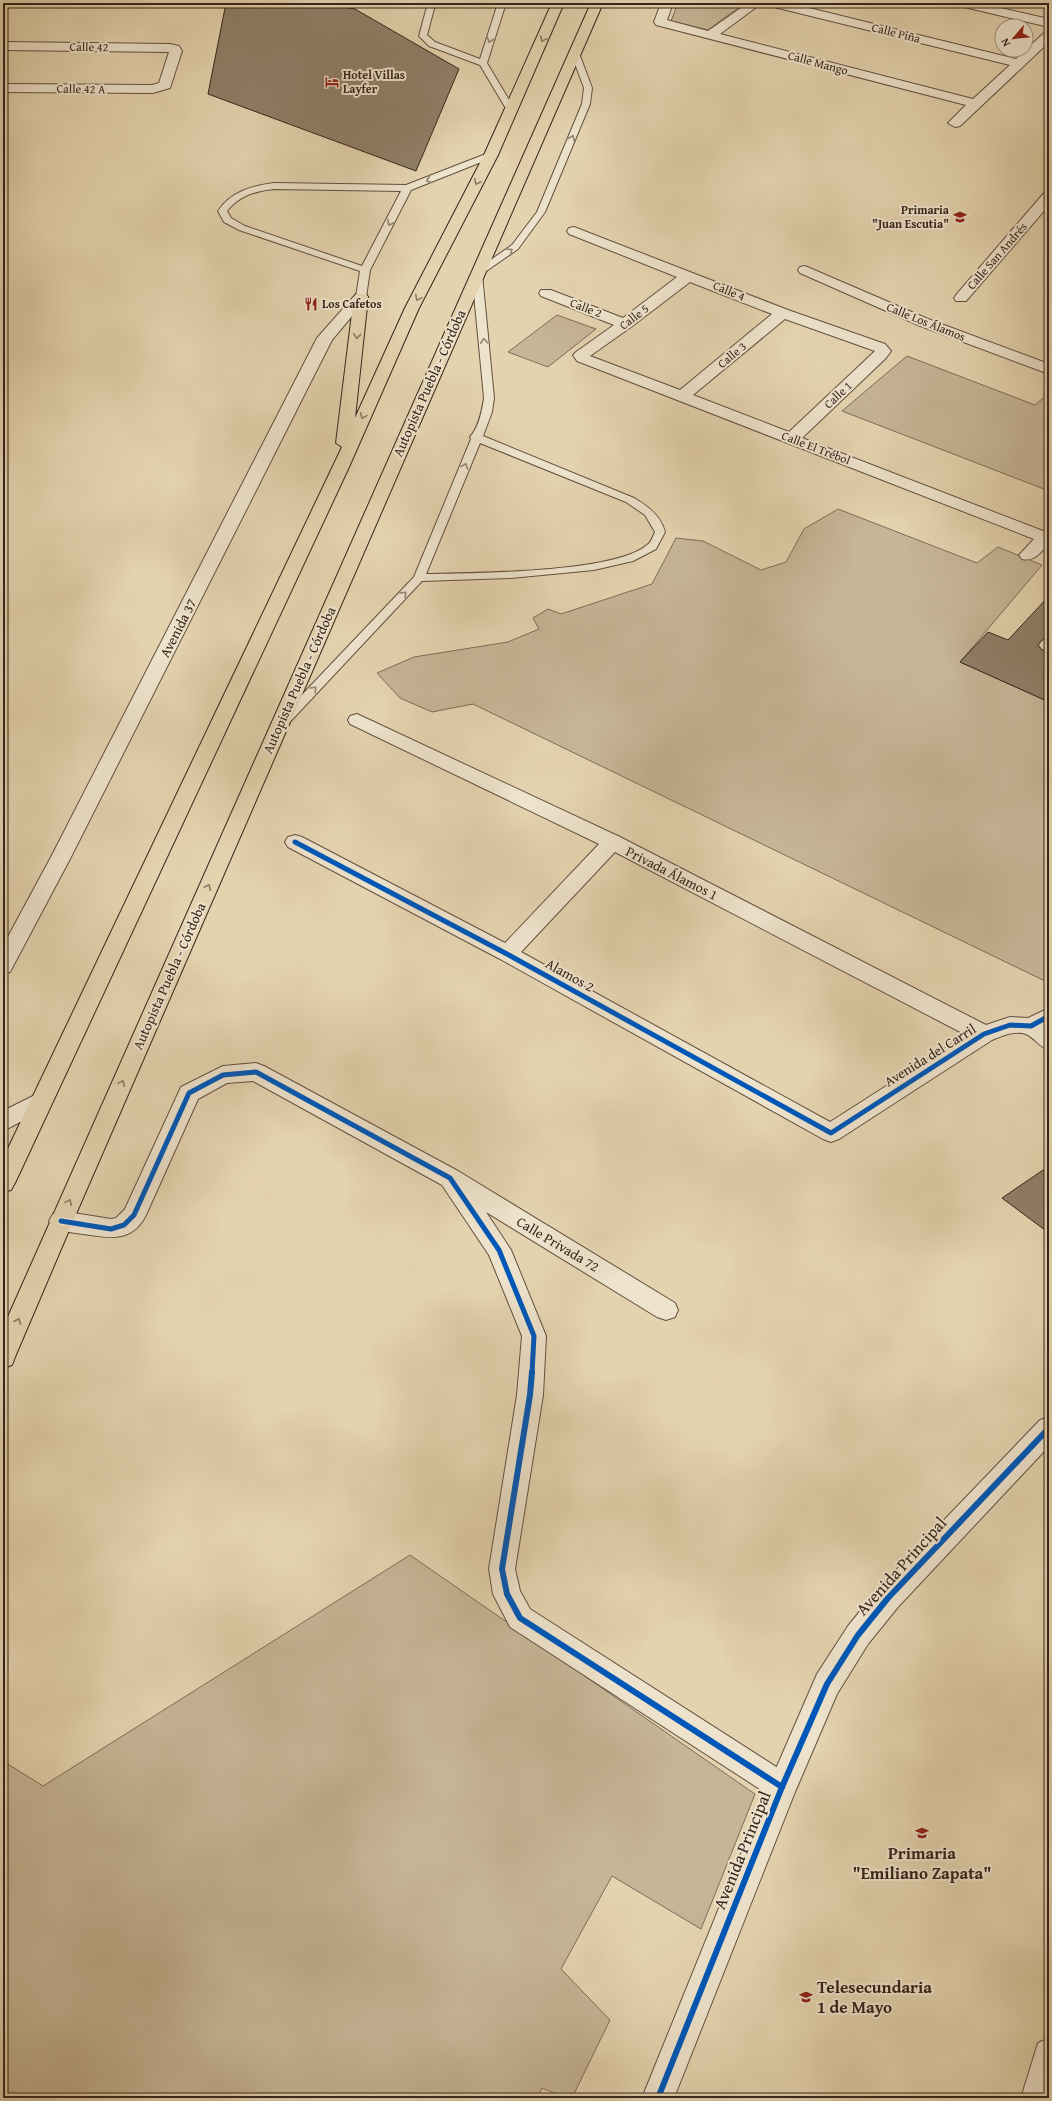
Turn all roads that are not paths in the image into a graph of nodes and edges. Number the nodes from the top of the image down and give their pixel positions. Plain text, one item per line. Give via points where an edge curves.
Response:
1 (434, 3) edge
2 (502, 3) edge
3 (558, 3) edge
4 (597, 3) edge
5 (667, 3) edge
6 (756, 3) edge
7 (774, 3) edge
8 (964, 3) edge
9 (1049, 23) edge
10 (1049, 34) edge
11 (710, 35) junction
12 (3, 46) edge
13 (575, 53) junction
14 (483, 63) junction
15 (1018, 63) junction
16 (160, 87) joint
17 (3, 88) edge
18 (976, 104) junction
19 (511, 110) junction
20 (955, 123) dead end
21 (491, 155) junction
22 (408, 188) junction
23 (1049, 196) edge
24 (574, 231) dead end
25 (365, 270) junction
26 (805, 270) dead end
27 (478, 273) junction
28 (689, 275) junction
29 (546, 293) dead end
30 (361, 297) junction
31 (961, 298) dead end
32 (783, 313) junction
33 (626, 324) junction
34 (883, 350) joint
35 (582, 358) joint
36 (1049, 369) edge
37 (681, 397) junction
38 (476, 437) junction
39 (791, 439) junction
40 (340, 467) junction
41 (1048, 537) edge
42 (1028, 556) dead end
43 (419, 578) junction
44 (357, 720) dead end
45 (278, 728) junction
46 (295, 842) dead end
47 (613, 842) junction
48 (507, 954) junction
49 (3, 966) edge
50 (1040, 1021) edge
51 (984, 1034) junction
52 (1049, 1042) edge
53 (41, 1101) junction
54 (3, 1122) edge
55 (831, 1133) joint
56 (450, 1178) junction
57 (3, 1183) edge
58 (61, 1221) junction
59 (666, 1310) dead end
60 (3, 1357) edge
61 (1049, 1428) edge
62 (782, 1787) junction
63 (1049, 2054) edge
64 (658, 2098) edge
65 (1037, 2098) edge

1 - 14 lane via 431,4 423,36 432,44
2 -> 14 lane
3 -> 19 highway
4 - 13 highway, Autopista Puebla - Córdoba
5 - 11 street, Calle Mango via 660,22
6 - 11 street
7 - 15 street, Calle Piña
8 - 9 street
10 - 15 street
11 - 18 street, Calle Mango
12 - 16 street, Calle 42 via 175,49 165,85
13 - 27 highway, Autopista Puebla - Córdoba
27 -> 13 lane via 515,247 541,212 586,104 588,88
14 - 19 lane
15 - 18 street
16 - 17 street, Calle 42 A
18 - 20 street
19 - 21 highway
21 -> 22 lane
21 -> 40 highway via 412,308
22 -> 25 lane
22 - 25 lane via 255,188 229,201 222,211 227,220 242,228
23 - 31 street, Calle San Andrés
24 - 28 street, Calle 4
25 - 30 lane
26 - 36 street, Calle Los Álamos via 923,322
38 -> 27 lane via 487,412 489,398
27 - 45 highway, Autopista Puebla - Córdoba
28 - 32 street, Calle 4
28 - 33 street, Calle 5
29 - 33 street, Calle 2
30 -> 40 highway
30 - 49 street, Avenida 37 via 326,338 62,857
32 - 34 street, Calle 4
32 - 37 street, Calle 3
33 - 35 street, Calle 5 via 581,355
34 - 39 street, Calle 1 via 881,355
35 - 37 street, Calle El Trébol
37 - 39 street, Calle El Trébol
43 -> 38 lane via 452,502
38 - 43 lane via 614,493 643,508 658,524 660,534 655,545 631,559 591,568 543,573
39 - 41 street, Calle El Trébol
40 - 53 highway
41 - 42 street
45 -> 43 lane
44 - 47 street, Privada Álamos 1
58 -> 45 highway, Autopista Puebla - Córdoba
46 - 48 street, Alamos 2
47 - 48 street
47 - 51 street, Privada Álamos 1
48 - 55 street, Alamos 2
50 - 51 street, Avenida del Carril via 1010,1025
50 - 52 street
51 - 55 street, Avenida del Carril
53 - 54 street
53 - 57 highway
56 - 58 street, Calle Privada 72 via 256,1072 223,1075 189,1093 134,1215 124,1225 111,1229
56 - 59 street, Calle Privada 72
56 - 62 street via 499,1250 534,1336 530,1395 502,1569 507,1594 520,1618
60 -> 58 highway, Autopista Puebla - Córdoba
61 - 62 street, Avenida Principal via 941,1540 858,1635 827,1684
62 - 64 street, Avenida Principal
63 - 65 street

